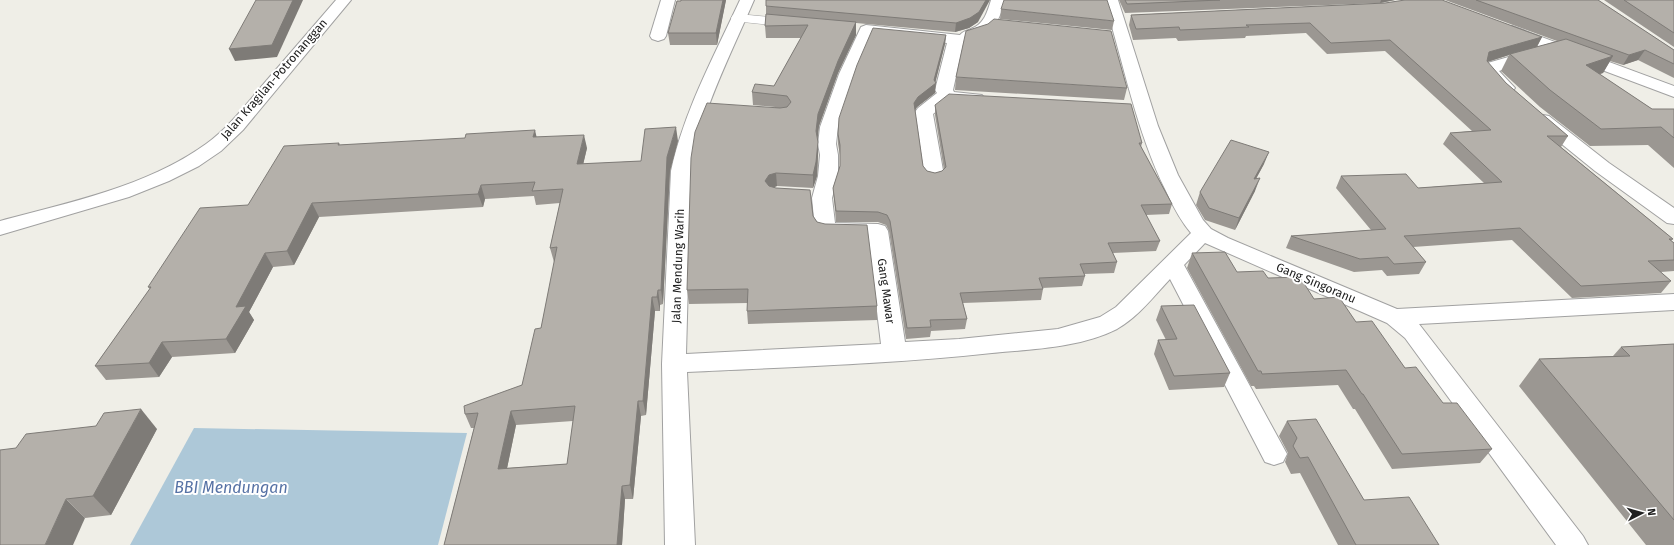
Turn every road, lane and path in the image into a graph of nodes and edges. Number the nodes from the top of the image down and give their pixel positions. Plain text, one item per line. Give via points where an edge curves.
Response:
1 (344, 0) edge
2 (668, 0) edge
3 (998, 0) edge
4 (743, 9) edge
5 (1120, 23) edge
6 (802, 24) edge
7 (1501, 27) edge
8 (658, 36) dead end
9 (956, 39) junction
10 (1559, 48) junction
11 (1674, 92) edge
12 (946, 95) junction
13 (995, 100) edge
14 (934, 176) edge
15 (803, 195) edge
16 (823, 196) junction
17 (1674, 218) edge
18 (0, 228) edge
19 (1203, 233) junction
20 (1173, 264) junction
21 (1674, 302) edge
22 (1395, 317) junction
23 (894, 352) junction
24 (674, 364) junction
25 (1274, 454) dead end
26 (680, 545) edge
27 (1573, 545) edge

1 - 18 street, Jalan Kragilan-Potronanggan via 237,126 214,147 192,162 122,192
2 - 8 street
3 - 9 street via 998,25
4 - 6 lane
4 - 24 street, Jalan Mendung Warih via 707,108 686,145 681,171
5 - 19 street, Gang Singoranu via 1135,108 1169,181 1193,223
7 - 10 street
9 - 12 street via 944,90
9 - 16 street via 858,29 830,127 827,144 828,176
10 - 11 street
10 - 17 street via 1490,68 1526,106 1562,137
12 - 13 street
12 - 14 street via 924,112
15 - 16 street
16 - 23 street, Gang Mawar via 825,229 878,230
19 - 20 street
19 - 22 street, Gang Singoranu via 1220,243
20 - 23 street via 1124,313 1086,331 1058,338
20 - 25 street
21 - 22 street
22 - 27 street, Gang Singoranu via 1412,332
23 - 24 street
24 - 26 street, Jalan Mendung Warih

